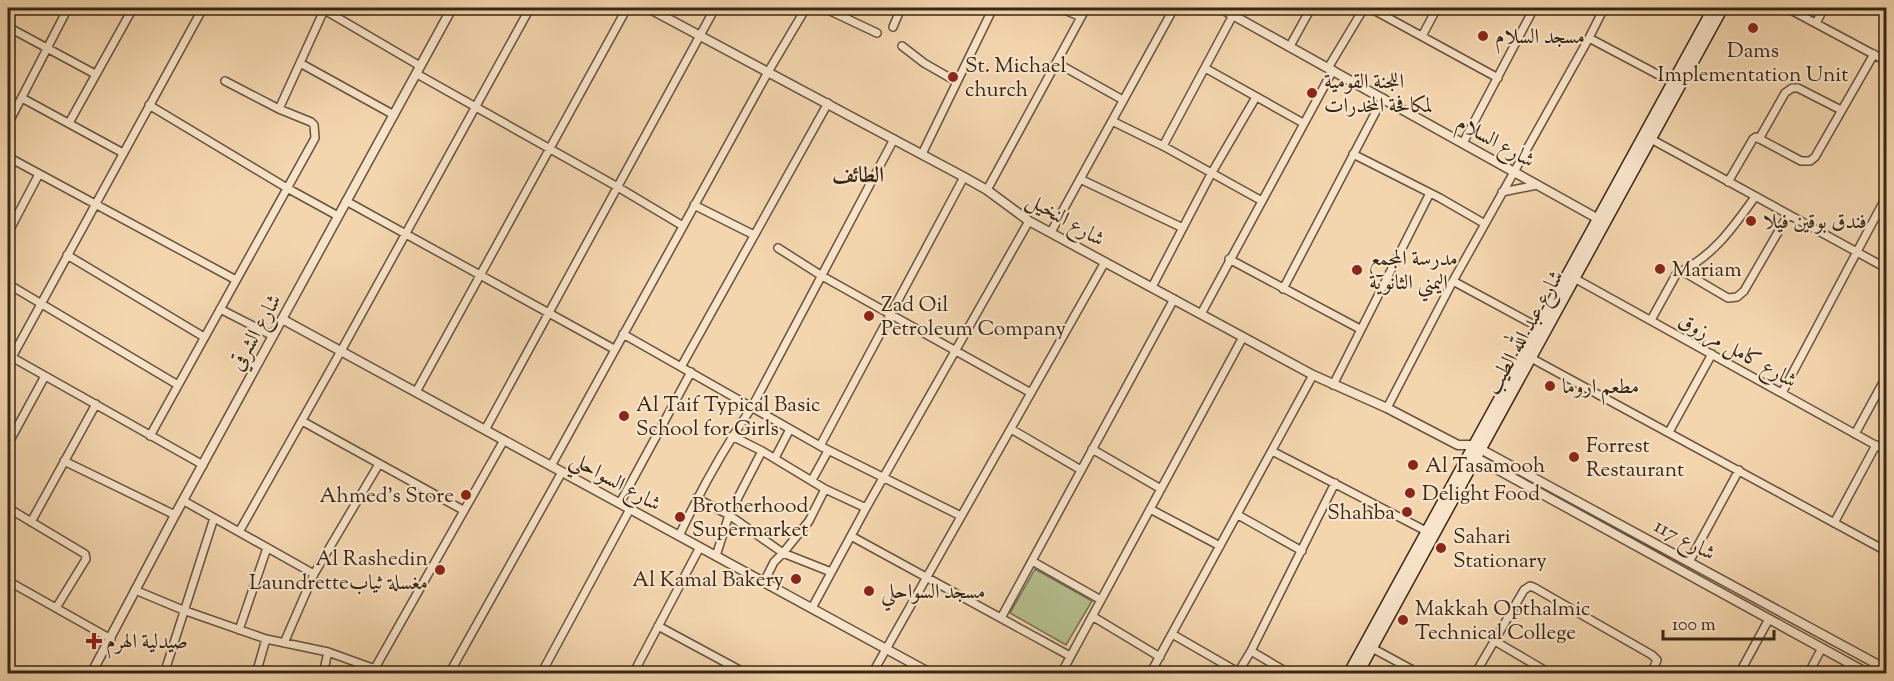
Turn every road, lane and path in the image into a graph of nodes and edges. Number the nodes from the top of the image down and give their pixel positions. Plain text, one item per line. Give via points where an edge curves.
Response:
1 (68, 8) edge
2 (133, 8) edge
3 (203, 8) edge
4 (323, 8) edge
5 (530, 8) edge
6 (627, 8) edge
7 (648, 8) edge
8 (715, 8) edge
9 (806, 8) edge
10 (824, 8) edge
11 (901, 8) edge
12 (993, 8) edge
13 (1060, 8) edge
14 (1086, 8) edge
15 (1174, 8) edge
16 (1220, 8) edge
17 (1311, 8) edge
18 (1364, 8) edge
19 (1370, 8) edge
20 (1437, 8) edge
21 (1534, 8) edge
22 (1604, 8) edge
23 (1713, 8) edge
24 (1723, 8) edge
25 (1787, 8) edge
26 (1824, 8) edge
27 (449, 9) edge
28 (1233, 15) junction
29 (1081, 18) junction
30 (1815, 23) junction
31 (8, 27) edge
32 (893, 27) dead end
33 (877, 33) dead end
34 (700, 35) junction
35 (1422, 36) junction
36 (1589, 38) junction
37 (902, 46) dead end
38 (1290, 46) junction
39 (46, 48) junction
40 (1874, 54) junction
41 (1887, 61) edge
42 (300, 63) junction
43 (1057, 63) junction
44 (1205, 68) junction
45 (1331, 69) junction
46 (418, 70) junction
47 (768, 72) junction
48 (95, 74) junction
49 (1498, 78) junction
50 (225, 81) dead end
51 (957, 82) junction
52 (1672, 82) junction
53 (1256, 97) junction
54 (22, 98) junction
55 (1383, 98) junction
56 (1123, 100) junction
57 (828, 103) junction
58 (149, 105) junction
59 (475, 106) junction
60 (279, 109) junction
61 (1841, 110) junction
62 (394, 115) junction
63 (1112, 121) junction
64 (69, 123) junction
65 (1303, 123) junction
66 (8, 124) edge
67 (894, 139) junction
68 (1651, 139) junction
69 (1759, 139) junction
70 (1463, 143) junction
71 (1163, 146) junction
72 (550, 149) junction
73 (123, 153) junction
74 (922, 154) junction
75 (1353, 154) junction
76 (8, 157) edge
77 (1514, 172) junction
78 (39, 174) junction
79 (1211, 174) junction
80 (964, 177) junction
81 (1080, 179) junction
82 (1728, 182) junction
83 (1537, 185) junction
84 (616, 186) junction
85 (287, 188) junction
86 (987, 190) junction
87 (1502, 192) junction
88 (1430, 193) junction
89 (1755, 197) junction
90 (1887, 197) edge
91 (346, 201) junction
92 (1262, 201) junction
93 (95, 205) junction
94 (694, 205) junction
95 (1788, 214) junction
96 (338, 216) junction
97 (11, 220) edge
98 (1029, 221) junction
99 (1601, 221) junction
100 (1485, 224) junction
101 (682, 226) junction
102 (1183, 228) junction
103 (1051, 232) junction
104 (8, 233) edge
105 (405, 233) junction
106 (754, 235) junction
107 (778, 248) dead end
108 (1857, 252) junction
109 (67, 255) junction
110 (1229, 260) junction
111 (1105, 262) junction
112 (1887, 268) edge
113 (1683, 271) junction
114 (480, 275) junction
115 (822, 276) junction
116 (1574, 278) junction
117 (236, 280) junction
118 (1453, 281) junction
119 (8, 284) edge
120 (1152, 287) junction
121 (1283, 288) junction
122 (1174, 299) junction
123 (41, 303) junction
124 (220, 309) junction
125 (548, 312) junction
126 (890, 314) junction
127 (1201, 314) junction
128 (282, 320) junction
129 (1651, 320) junction
130 (1538, 327) junction
131 (1360, 329) junction
132 (623, 334) junction
133 (273, 336) junction
134 (204, 337) junction
135 (1243, 338) junction
136 (614, 349) junction
137 (341, 351) junction
138 (956, 351) junction
139 (1712, 354) junction
140 (10, 356) edge
141 (1531, 358) junction
142 (681, 367) junction
143 (691, 372) junction
144 (1313, 375) junction
145 (45, 376) junction
146 (1886, 381) edge
147 (178, 385) junction
148 (1333, 385) junction
149 (416, 392) junction
150 (1031, 393) junction
151 (1782, 393) junction
152 (96, 404) junction
153 (752, 407) junction
154 (1387, 408) junction
155 (302, 421) junction
156 (790, 429) junction
157 (1011, 429) junction
158 (485, 430) junction
159 (1669, 432) junction
160 (1855, 434) junction
161 (150, 436) junction
162 (732, 436) junction
163 (504, 440) junction
164 (8, 444) edge
165 (1876, 445) junction
166 (820, 446) junction
167 (1092, 449) junction
168 (1472, 450) junction
169 (762, 451) junction
170 (828, 451) junction
171 (1272, 451) junction
172 (1887, 451) edge
173 (775, 458) junction
174 (64, 461) junction
175 (379, 464) junction
176 (203, 465) junction
177 (551, 466) junction
178 (1081, 470) junction
179 (1739, 470) junction
180 (562, 472) junction
181 (884, 477) junction
182 (812, 480) junction
183 (1335, 483) junction
184 (825, 489) junction
185 (1161, 489) junction
186 (696, 498) junction
187 (184, 501) junction
188 (620, 504) junction
189 (8, 508) edge
190 (866, 508) junction
191 (630, 509) junction
192 (1150, 509) junction
193 (463, 510) junction
194 (175, 515) junction
195 (729, 515) junction
196 (1238, 515) junction
197 (961, 516) junction
198 (214, 518) junction
199 (31, 522) junction
200 (1834, 522) junction
201 (1426, 531) junction
202 (239, 532) junction
203 (679, 536) junction
204 (851, 536) junction
205 (1220, 546) junction
206 (700, 547) junction
207 (267, 548) junction
208 (1302, 551) junction
209 (1887, 551) edge
210 (783, 553) junction
211 (716, 556) junction
212 (1032, 561) junction
213 (1689, 562) junction
214 (831, 572) junction
215 (314, 574) junction
216 (927, 577) junction
217 (1405, 578) junction
218 (8, 581) edge
219 (765, 582) junction
220 (135, 590) junction
221 (1101, 600) junction
222 (56, 608) junction
223 (812, 608) junction
224 (183, 610) junction
225 (1092, 616) junction
226 (1001, 618) junction
227 (1769, 618) junction
228 (1799, 621) junction
229 (658, 626) junction
230 (239, 630) junction
231 (1792, 631) junction
232 (1172, 634) junction
233 (111, 639) junction
234 (266, 639) junction
235 (1493, 640) junction
236 (284, 643) junction
237 (886, 648) junction
238 (1372, 648) junction
239 (1822, 648) junction
240 (1251, 651) junction
241 (328, 652) junction
242 (1070, 656) junction
243 (1160, 657) junction
244 (1885, 665) edge
245 (375, 668) junction
246 (1238, 673) edge
247 (92, 674) edge
248 (164, 674) edge
249 (256, 674) edge
250 (323, 674) edge
251 (389, 674) edge
252 (449, 674) edge
253 (541, 674) edge
254 (633, 674) edge
255 (747, 674) edge
256 (872, 674) edge
257 (932, 674) edge
258 (1061, 674) edge
259 (1150, 674) edge
260 (1290, 674) edge
261 (1348, 674) edge
262 (1358, 674) edge
263 (1420, 674) edge
264 (1475, 674) edge
265 (1551, 674) edge
266 (1651, 674) edge
267 (1739, 674) edge
268 (1808, 674) edge
269 (1869, 674) edge

1 - 39 street
2 - 48 street
3 - 58 street
4 - 42 street
4 - 46 street
5 - 59 street
6 - 72 street
7 - 34 street, شارع النخيل
8 - 34 street
9 - 47 street
10 - 33 street
11 - 32 street
12 - 51 street
13 - 29 street
14 - 29 street
15 - 56 street
16 - 28 street, شارع السلام
17 - 38 street
18 - 45 street
19 - 35 street
20 - 35 street
21 - 49 street
22 - 36 street
23 - 52 main road, شارع عبد الله الطيب
24 - 68 main road, شارع عبد الله الطيب
25 - 30 street
26 - 30 street
27 - 46 street, شارع الشرقي
28 - 38 street, شارع السلام
28 - 44 street
29 - 43 street
30 - 40 street
31 - 39 street
34 - 47 street, شارع النخيل
34 - 84 street
35 - 49 street
36 - 52 street
36 - 77 street
37 - 51 street
38 - 45 street, شارع السلام
39 - 48 street
39 - 54 street
40 - 41 street
40 - 61 street
42 - 60 street
42 - 62 street
43 - 56 street
43 - 86 street
44 - 53 street
44 - 71 street
45 - 55 street, شارع السلام
45 - 65 street
46 - 59 street
46 - 62 street, شارع الشرقي
47 - 57 street, شارع النخيل
47 - 94 street
48 - 64 street
49 - 70 street
50 - 60 street
51 - 74 street
52 - 99 main road, شارع عبد الله الطيب
53 - 65 street
53 - 79 street
54 - 64 street
54 - 66 street
55 - 70 street, شارع السلام
55 - 75 street
56 - 63 street
57 - 67 street, شارع النخيل
57 - 106 street
58 - 73 street
58 - 85 street
59 - 72 street
59 - 105 street
60 - 85 street via 311,122 315,131 315,138
61 - 69 street via 1792,88 1785,93
61 - 69 street via 1810,161 1801,161
62 - 91 street, شارع الشرقي
63 - 71 street
63 - 81 street
64 - 73 street
65 - 92 street
67 - 74 street, شارع النخيل
67 - 115 street
68 - 82 street
68 - 99 main road, شارع عبد الله الطيب
69 - 82 street via 1753,139
70 - 77 street, شارع السلام
71 - 79 street
72 - 84 street
72 - 114 street
73 - 93 street
74 - 80 street, شارع النخيل
75 - 88 street
75 - 121 street
76 - 78 street
77 - 83 street, شارع السلام
77 - 87 street
78 - 93 street
78 - 97 street
79 - 92 street
79 - 102 street
80 - 86 street, شارع النخيل
80 - 126 street
81 - 102 street
81 - 103 street
82 - 89 street
83 - 87 street
83 - 99 street, شارع السلام
84 - 101 street
84 - 125 street
85 - 96 street
85 - 117 street
86 - 98 street, شارع النخيل
87 - 100 street
88 - 100 street
88 - 131 street
89 - 95 street
89 - 113 street via 1714,249
90 - 108 street
91 - 96 street, شارع الشرقي
91 - 105 street
92 - 110 street
93 - 109 street
93 - 117 street
94 - 101 street
94 - 106 street
95 - 108 street
95 - 113 street via 1737,297 1728,298
96 - 128 street, شارع الشرقي
97 - 104 street
98 - 103 street, شارع النخيل
98 - 138 street
99 - 116 main road, شارع عبد الله الطيب
99 - 130 main road, شارع عبد الله الطيب
100 - 118 street
101 - 132 street
102 - 120 street
103 - 111 street, شارع النخيل
105 - 114 street
105 - 137 street
106 - 142 street
107 - 115 street
108 - 112 street
108 - 151 street
109 - 123 street
109 - 134 street
110 - 121 street
110 - 127 street
111 - 120 street, شارع النخيل
111 - 150 street
113 - 129 street via 1678,271
114 - 125 street
114 - 149 street
115 - 126 street
115 - 153 street
116 - 129 street, شارع كامل مرزوق
116 - 141 main road, شارع عبد الله الطيب
117 - 124 street
118 - 130 street
118 - 154 street
119 - 123 street
120 - 122 street, شارع النخيل
121 - 131 street
122 - 127 street, شارع النخيل
122 - 167 street
123 - 140 street
123 - 147 street
124 - 133 street
124 - 134 street
125 - 136 street
125 - 158 street
126 - 138 street
126 - 166 street
127 - 135 street, شارع النخيل
128 - 133 street, شارع الشرقي
128 - 137 street, شارع السواحلي
129 - 139 street, شارع كامل مرزوق
130 - 168 main road, شارع عبد الله الطيب
131 - 148 street
132 - 136 street
132 - 142 street
133 - 176 street, شارع الشرقي
134 - 147 street
135 - 144 street, شارع النخيل
135 - 185 street
136 - 177 street
137 - 149 street, شارع السواحلي
137 - 155 street
138 - 150 street
138 - 181 street
139 - 151 street, شارع كامل مرزوق
139 - 159 street
140 - 145 street
141 - 159 street
141 - 168 main road, شارع عبد الله الطيب
142 - 143 street
143 - 153 street
143 - 188 street
144 - 148 street, شارع النخيل
144 - 171 street
145 - 152 street
145 - 164 street
146 - 160 street
147 - 161 street
148 - 154 street, شارع النخيل
149 - 158 street, شارع السواحلي
150 - 157 street
151 - 160 street, شارع كامل مرزوق
152 - 161 street
152 - 174 street
153 - 156 street
153 - 162 street
154 - 168 street, شارع النخيل
155 - 175 street
155 - 202 street
156 - 166 street
156 - 173 street
157 - 178 street
157 - 197 street
158 - 163 street, شارع السواحلي
159 - 179 street
160 - 165 street, شارع كامل مرزوق
161 - 176 street
162 - 169 street
162 - 186 street
163 - 177 street, شارع السواحلي
163 - 193 street
165 - 172 street, شارع كامل مرزوق
165 - 200 street
166 - 170 street
167 - 178 street
167 - 185 street
168 - 201 main road, شارع عبد الله الطيب
168 - 213 street, شارع 117
168 - 217 main road, شارع عبد الله الطيب
168 - 227 street, شارع 117
169 - 173 street
169 - 195 street
170 - 181 street
170 - 182 street
171 - 183 street
171 - 196 street
173 - 182 street
174 - 194 street
174 - 199 street
175 - 193 street
175 - 215 street
176 - 187 street, شارع الشرقي
177 - 180 street, شارع السواحلي
178 - 212 street
179 - 200 street
179 - 213 street
180 - 188 street, شارع السواحلي
180 - 252 street
181 - 190 street
181 - 197 street
182 - 184 street
183 - 201 street
183 - 208 street
184 - 190 street
184 - 210 street via 809,521
185 - 192 street
186 - 195 street
186 - 203 street
187 - 194 street, شارع الشرقي
187 - 198 street
188 - 191 street, شارع السواحلي
189 - 199 street
190 - 204 street
191 - 203 street, شارع السواحلي
191 - 253 street
192 - 205 street
192 - 221 street
193 - 245 street
194 - 220 street, شارع الشرقي
195 - 210 street
195 - 211 street
196 - 205 street
196 - 208 street
197 - 216 street
198 - 202 street
198 - 224 street
199 - 222 street via 86,554
200 - 209 street
201 - 217 main road, شارع عبد الله الطيب
202 - 207 street
203 - 206 street, شارع السواحلي
204 - 214 street
204 - 216 street
205 - 232 street
206 - 211 street, شارع السواحلي
206 - 229 street
207 - 215 street
207 - 230 street
208 - 240 street
210 - 214 street
210 - 219 street
211 - 219 street, شارع السواحلي
212 - 221 street
212 - 226 street
213 - 228 street, شارع 117
214 - 223 street
215 - 236 street
216 - 226 street
216 - 237 street
217 - 238 main road, شارع عبد الله الطيب
217 - 261 main road, شارع عبد الله الطيب
218 - 222 street
219 - 223 street, شارع السواحلي
220 - 224 street
220 - 233 street, شارع الشرقي
221 - 225 street
222 - 233 street
223 - 237 street, شارع السواحلي
224 - 230 street
224 - 248 street
225 - 242 street
225 - 243 street
226 - 242 street
227 - 231 street, شارع 117
227 - 267 street
228 - 231 street
228 - 244 street, شارع 117
229 - 254 street
229 - 255 street
230 - 234 street
231 - 239 street, شارع 117
232 - 243 street
232 - 246 street
233 - 247 street, شارع الشرقي
234 - 236 street
234 - 249 street
235 - 264 street
235 - 265 street
235 - 266 street via 1530,586 1652,655 1657,660
236 - 241 street
237 - 256 street
237 - 257 street, شارع السواحلي
238 - 262 main road, شارع عبد الله الطيب
238 - 263 street
239 - 268 street
239 - 269 street, شارع 117
240 - 246 street
240 - 260 street
241 - 245 street
241 - 250 street
242 - 258 street
243 - 259 street
245 - 251 street

